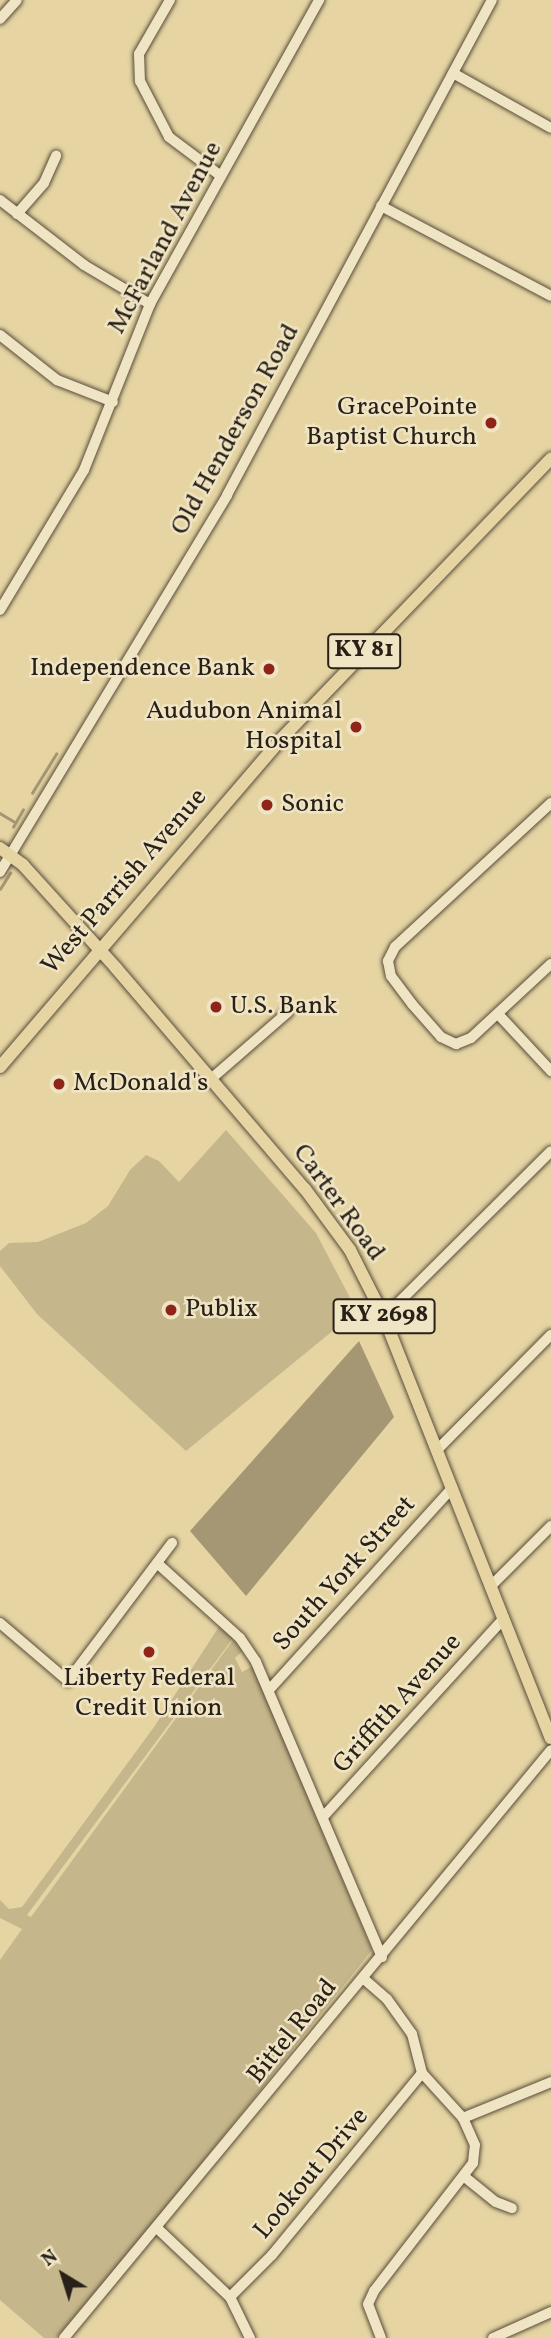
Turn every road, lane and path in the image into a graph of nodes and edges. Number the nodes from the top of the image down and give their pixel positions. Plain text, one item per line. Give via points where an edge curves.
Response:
1 (16, 0) edge
2 (170, 0) edge
3 (319, 0) edge
4 (492, 0) edge
5 (0, 19) edge
6 (453, 73) junction
7 (551, 128) edge
8 (56, 156) dead end
9 (221, 176) junction
10 (0, 200) edge
11 (381, 206) junction
12 (18, 214) junction
13 (551, 296) edge
14 (150, 303) junction
15 (0, 335) edge
16 (113, 402) junction
17 (551, 458) edge
18 (1, 606) edge
19 (551, 803) edge
20 (5, 851) edge
21 (0, 872) edge
22 (97, 948) junction
23 (551, 964) edge
24 (288, 1012) dead end
25 (498, 1014) junction
26 (0, 1067) edge
27 (551, 1071) edge
28 (211, 1079) junction
29 (551, 1150) edge
30 (384, 1317) junction
31 (551, 1335) edge
32 (437, 1450) junction
33 (452, 1488) junction
34 (551, 1526) edge
35 (172, 1543) dead end
36 (157, 1563) junction
37 (491, 1587) junction
38 (504, 1618) junction
39 (0, 1623) edge
40 (269, 1690) junction
41 (551, 1738) edge
42 (551, 1749) edge
43 (323, 1817) junction
44 (382, 1957) junction
45 (364, 1979) junction
46 (422, 2073) junction
47 (551, 2082) edge
48 (463, 2118) junction
49 (466, 2178) junction
50 (512, 2208) dead end
51 (158, 2229) junction
52 (230, 2297) junction
53 (551, 2312) edge
54 (64, 2338) edge
55 (250, 2338) edge
56 (381, 2338) edge
57 (493, 2338) edge

1 - 5 street
2 - 9 street via 139,54 140,81 169,137
3 - 9 street, McFarland Avenue
4 - 6 street, Old Henderson Road
6 - 7 street
6 - 11 street, Old Henderson Road
8 - 12 street via 44,183
9 - 14 street, McFarland Avenue
10 - 12 street
11 - 13 street
11 - 20 street, Old Henderson Road via 227,495
12 - 14 street via 84,265
14 - 16 street, McFarland Avenue
15 - 16 street via 57,380
16 - 18 street, McFarland Avenue via 84,470
17 - 22 main road, West Parrish Avenue / KY 81 via 312,706
19 - 25 street via 390,954 391,976 441,1037 456,1044 471,1038
20 - 21 street, Old Henderson Road
20 - 22 main road, Carter Road
22 - 26 main road, West Parrish Avenue / KY 81
22 - 28 main road, Carter Road / KY 2698
23 - 25 street
24 - 28 street
25 - 27 street
28 - 30 main road, Carter Road / KY 2698 via 330,1221
29 - 30 street
30 - 32 main road, Carter Road / KY 2698
31 - 32 street
32 - 33 main road, Carter Road / KY 2698
33 - 37 main road, Carter Road / KY 2698
33 - 40 street, South York Street
34 - 37 street
35 - 36 street
36 - 39 street via 68,1681
36 - 40 street via 240,1638
37 - 38 main road, Carter Road / KY 2698
38 - 41 main road, Carter Road / KY 2698
38 - 43 street, Griffith Avenue
40 - 43 street
42 - 44 street, Bittel Road
43 - 44 street
44 - 45 street, Bittel Road
45 - 46 street via 387,1998 412,2034
45 - 51 street, Bittel Road
46 - 48 street
46 - 52 street, Lookout Drive via 272,2255
47 - 48 street
48 - 49 street via 475,2145
49 - 50 street via 496,2202
49 - 56 street via 374,2291 368,2304
51 - 52 street
51 - 54 street, Bittel Road
52 - 55 street
53 - 57 street

